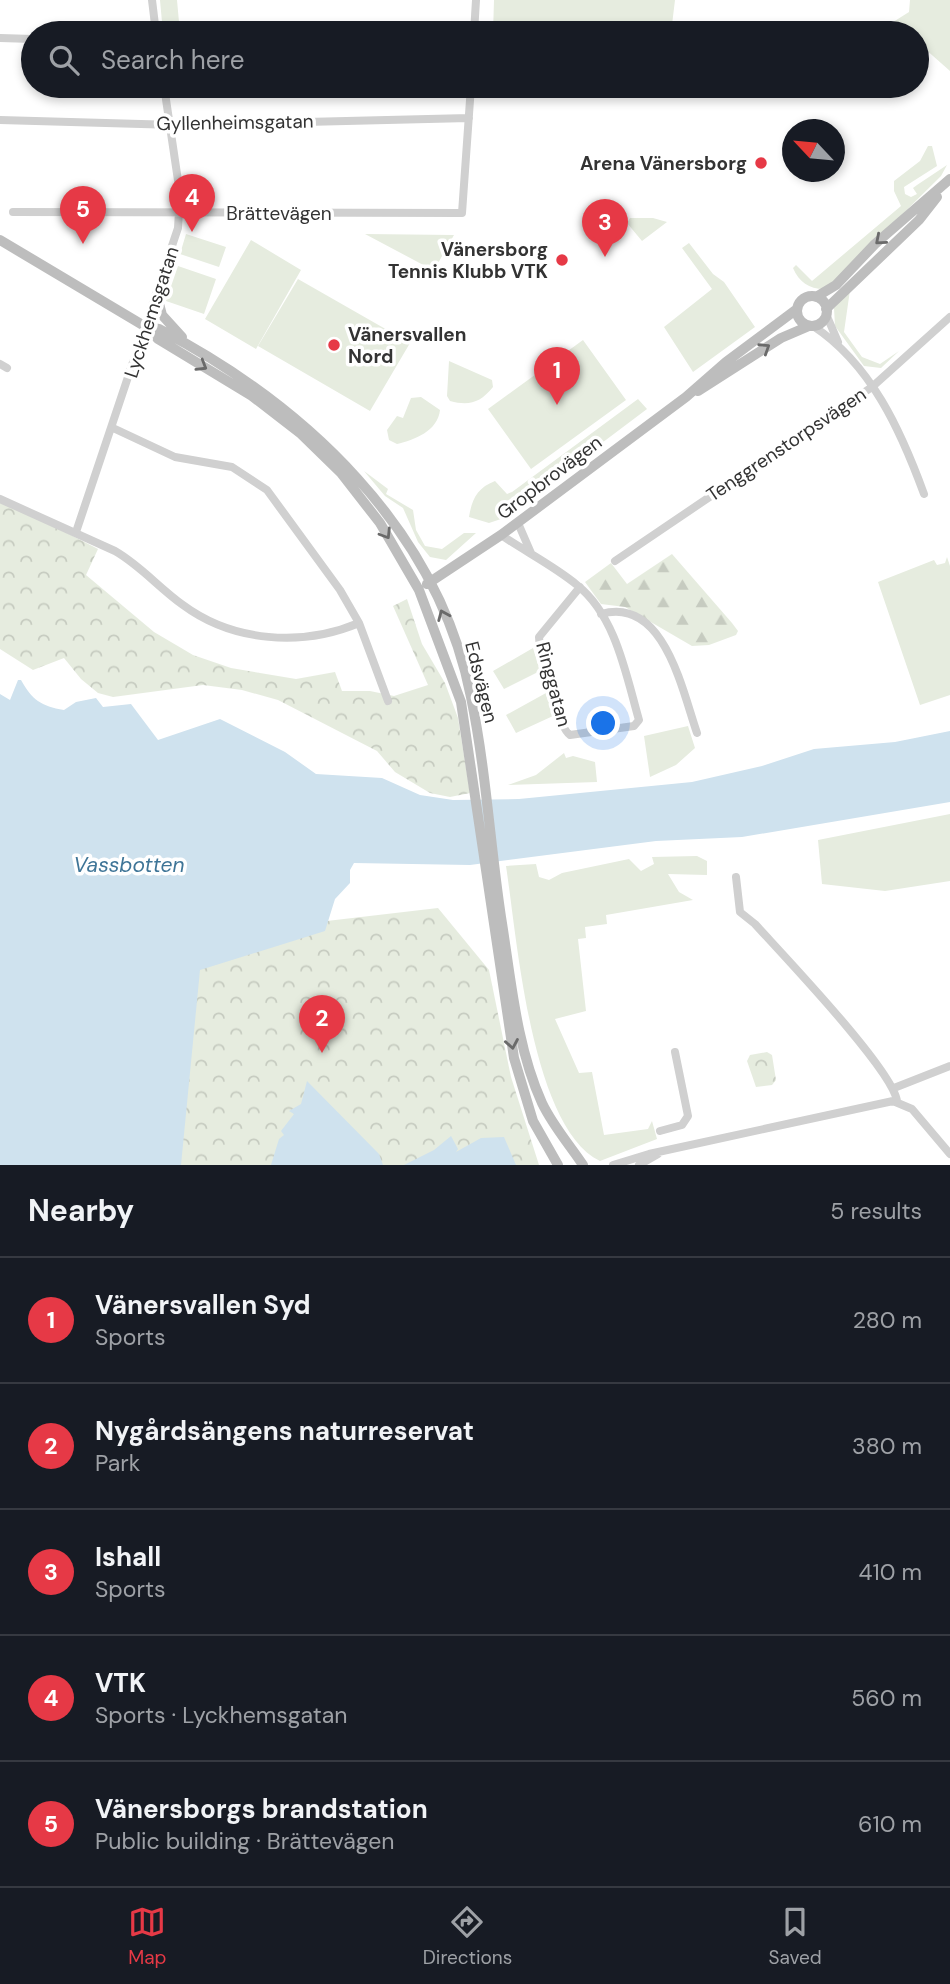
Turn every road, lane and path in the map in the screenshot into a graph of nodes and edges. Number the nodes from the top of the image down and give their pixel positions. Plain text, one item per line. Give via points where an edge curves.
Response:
1 (152, 0) edge
2 (476, 0) edge
3 (155, 21) edge
4 (475, 21) edge
5 (0, 38) edge
6 (21, 39) edge
7 (165, 98) edge
8 (470, 98) edge
9 (469, 118) junction
10 (0, 120) edge
11 (169, 124) junction
12 (950, 180) edge
13 (13, 212) dead end
14 (180, 214) junction
15 (0, 240) edge
16 (156, 296) junction
17 (816, 297) junction
18 (797, 309) junction
19 (826, 312) junction
20 (950, 317) edge
21 (811, 326) junction
22 (146, 327) junction
23 (839, 345) junction
24 (197, 350) junction
25 (872, 387) junction
26 (687, 397) junction
27 (113, 428) junction
28 (924, 494) dead end
29 (0, 499) edge
30 (518, 523) junction
31 (76, 532) junction
32 (501, 536) junction
33 (531, 553) junction
34 (615, 561) dead end
35 (431, 582) junction
36 (580, 587) junction
37 (419, 590) junction
38 (601, 614) junction
39 (359, 623) junction
40 (388, 701) dead end
41 (697, 733) dead end
42 (476, 776) junction
43 (736, 877) dead end
44 (491, 880) junction
45 (676, 1052) dead end
46 (950, 1066) edge
47 (894, 1088) junction
48 (897, 1101) junction
49 (660, 1131) dead end
50 (658, 1154) junction
51 (950, 1154) edge
52 (558, 1165) edge
53 (583, 1165) edge
54 (613, 1165) edge
55 (639, 1165) edge

1 - 3 street
2 - 4 street
5 - 6 street
7 - 11 street, Lyckhemsgatan
8 - 9 street
9 - 11 street, Gyllenheimsgatan
9 - 14 street, Brättevägen via 462,214
10 - 11 street, Gyllenheimsgatan
11 - 14 street, Lyckhemsgatan
12 -> 17 main road via 875,244 836,285
12 - 19 main road via 919,220
13 - 14 street, Brättevägen
14 - 16 street, Lyckhemsgatan
15 - 22 main road, Edsvägen
16 - 22 street, Lyckhemsgatan
16 - 24 main road via 166,321
17 - 18 main road via 803,299
17 - 19 main road via 824,302
18 - 21 main road via 800,321
18 - 26 main road, Gropbrovägen
19 - 21 main road via 823,321
19 - 23 street
20 - 25 street, Tenggrenstorpsvägen
21 - 23 street
26 -> 21 main road, Gropbrovägen via 781,338
22 - 24 main road, Edsvägen via 159,329
22 - 27 street, Lyckhemsgatan
22 -> 37 main road, Edsvägen via 300,433 341,473 380,523
23 - 25 street
24 - 35 main road, Edsvägen via 245,378 305,425 394,522
25 - 28 street via 901,433
25 - 34 street, Tenggrenstorpsvägen
26 - 30 main road, Gropbrovägen
27 - 31 street, Lyckhemsgatan
27 - 39 street via 175,457 232,467 255,480 278,502 313,550
29 - 31 street
30 - 32 main road, Gropbrovägen
30 - 33 street
31 - 39 street via 132,561 184,607 231,629 300,638
32 - 33 street, Ringgatan
32 - 35 main road, Gropbrovägen
33 - 36 street, Ringgatan
35 - 37 main road, Gropbrovägen
42 -> 35 main road, Edsvägen via 471,695
36 - 38 street, Ringgatan
36 - 38 street, Ringgatan via 539,637 558,716 567,734 634,726 639,720 621,656
37 - 42 main road, Edsvägen via 461,702
38 - 41 street via 628,613 660,638 669,651
39 - 40 street
42 - 44 main road, Edsvägen
43 - 47 street via 740,912 789,961
44 -> 52 main road, Edsvägen via 514,1058 533,1121
44 - 53 main road, Edsvägen via 532,1075 550,1118
45 - 49 street via 688,1116 682,1125
46 - 47 street
47 - 48 street
48 - 50 street
48 - 51 street via 912,1109
50 - 54 street
50 - 55 street

